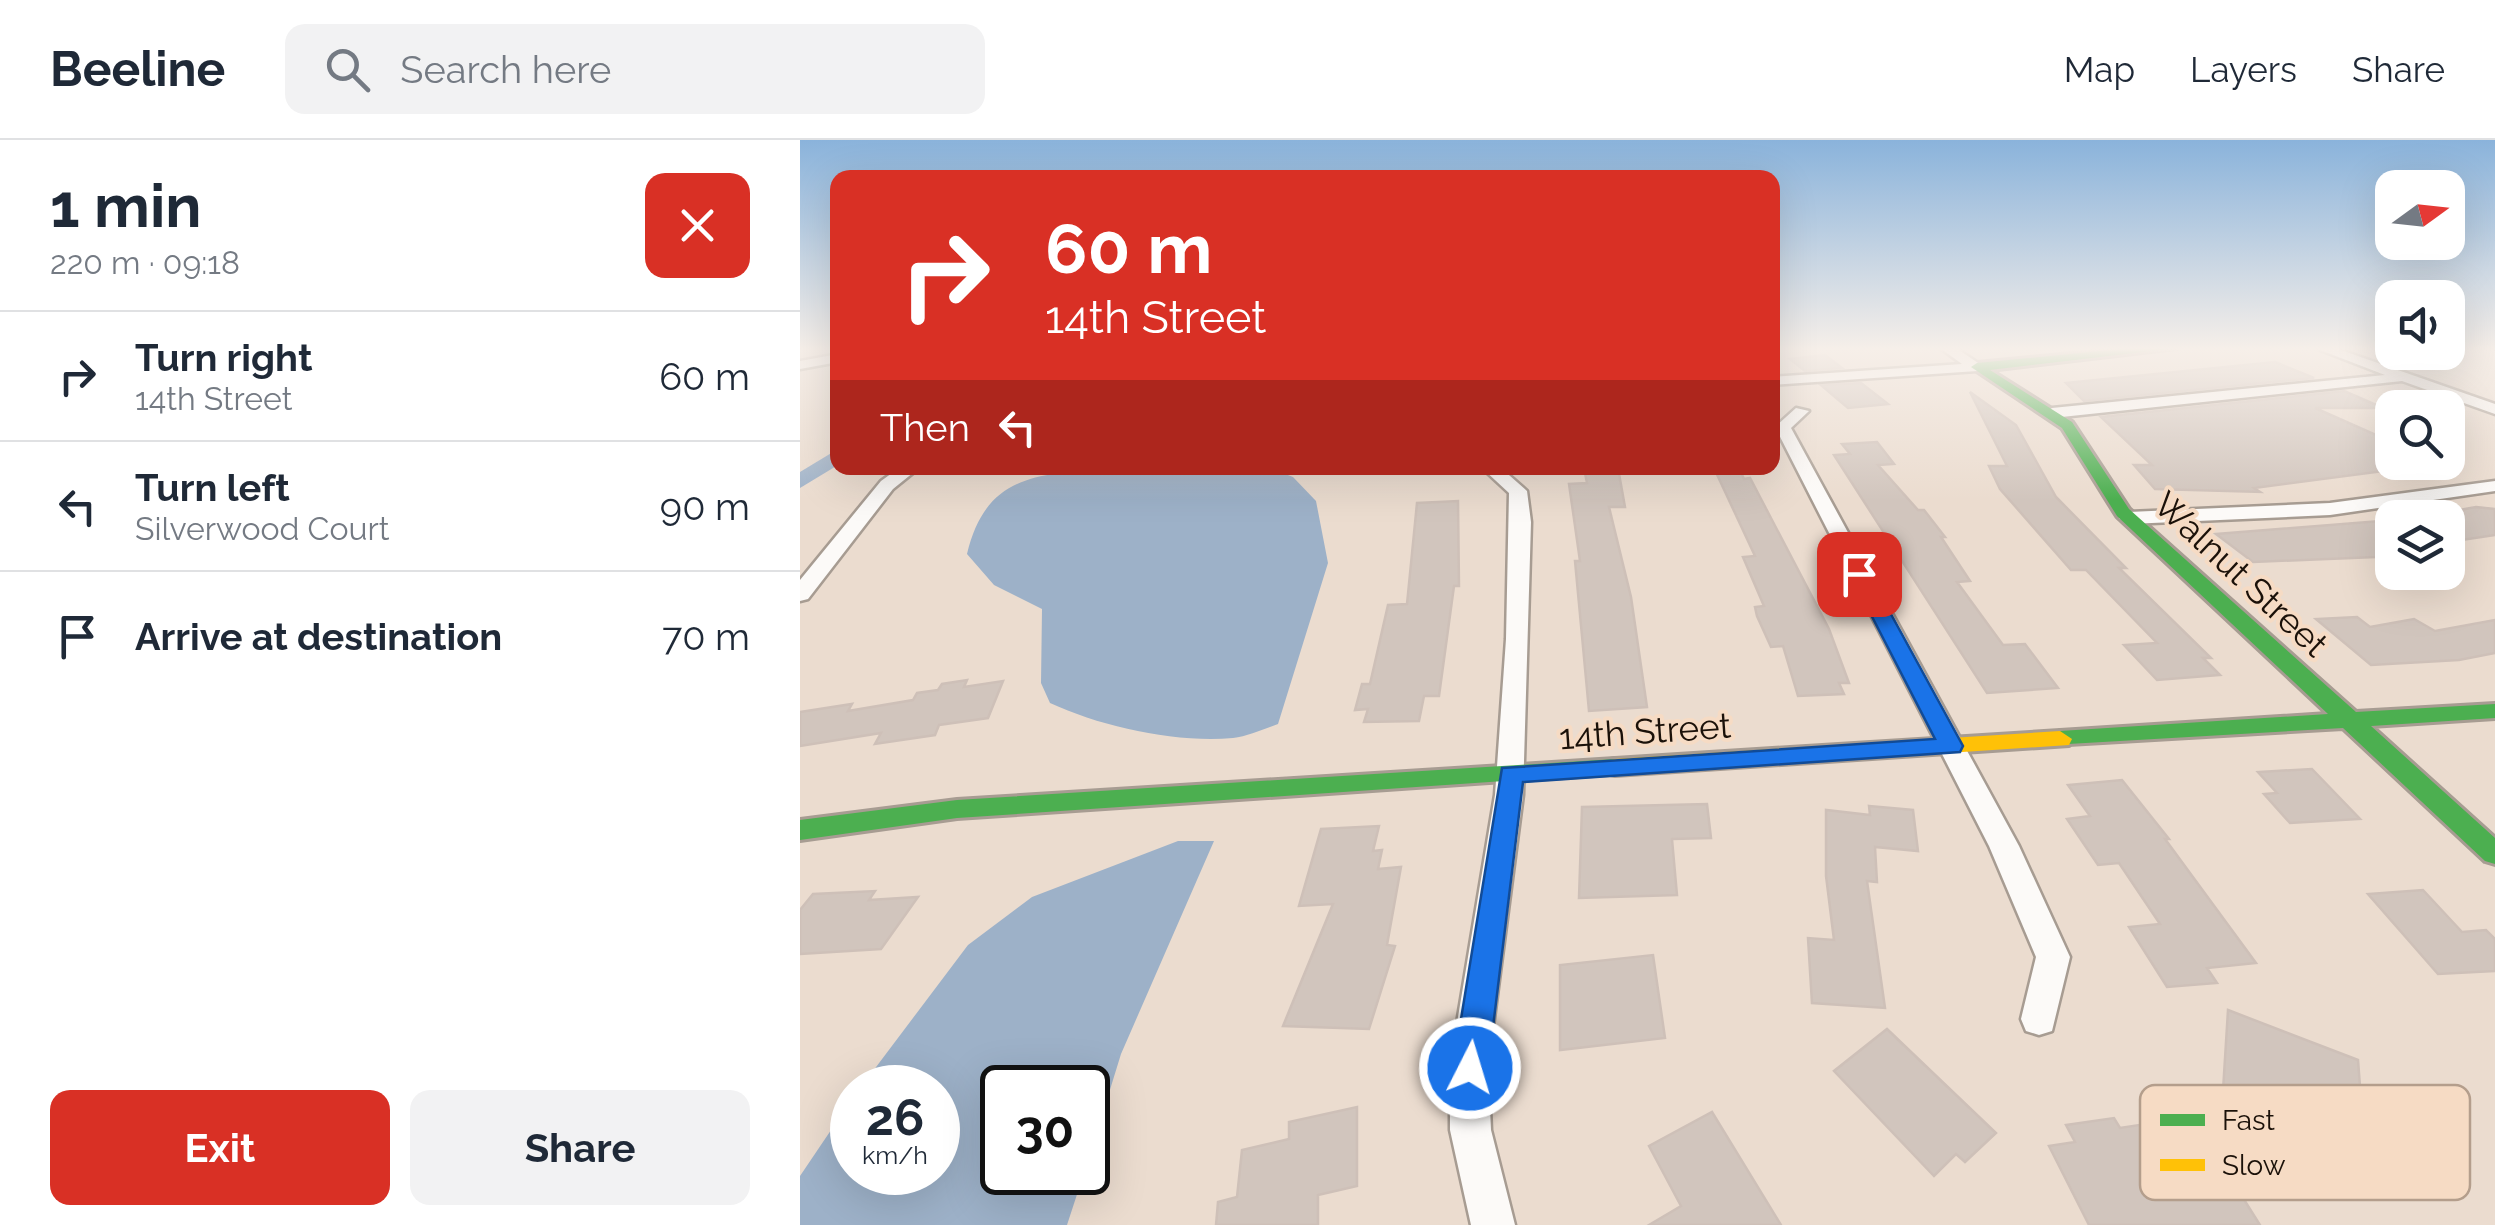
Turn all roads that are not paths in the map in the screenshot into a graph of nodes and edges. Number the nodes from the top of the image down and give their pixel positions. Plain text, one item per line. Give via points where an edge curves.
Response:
1 (2030, 399) edge
2 (2188, 399) edge
3 (2462, 399) edge
4 (2495, 409) edge
5 (1801, 412) dead end
6 (2052, 412) junction
7 (901, 475) edge
8 (1499, 475) edge
9 (2495, 486) edge
10 (2129, 518) junction
11 (800, 594) edge
12 (2495, 712) edge
13 (2350, 721) junction
14 (1951, 746) junction
15 (1511, 774) junction
16 (800, 830) edge
17 (2495, 854) edge
18 (2039, 1019) dead end
19 (1493, 1225) edge

1 - 6 street, Walnut Street
2 - 6 street
3 - 4 street
5 - 14 street via 1783,427
6 - 10 street, Walnut Street via 2077,436
7 - 11 street
8 - 15 street via 1518,491 1521,522
9 - 10 street via 2330,509
10 - 13 street, Walnut Street
12 - 13 street, 14th Street
13 - 14 street, 14th Street
13 - 17 street, Walnut Street
14 - 15 street, 14th Street
14 - 18 street via 2053,957
15 - 16 street, 14th Street via 956,809
15 - 19 street via 1468,1100

